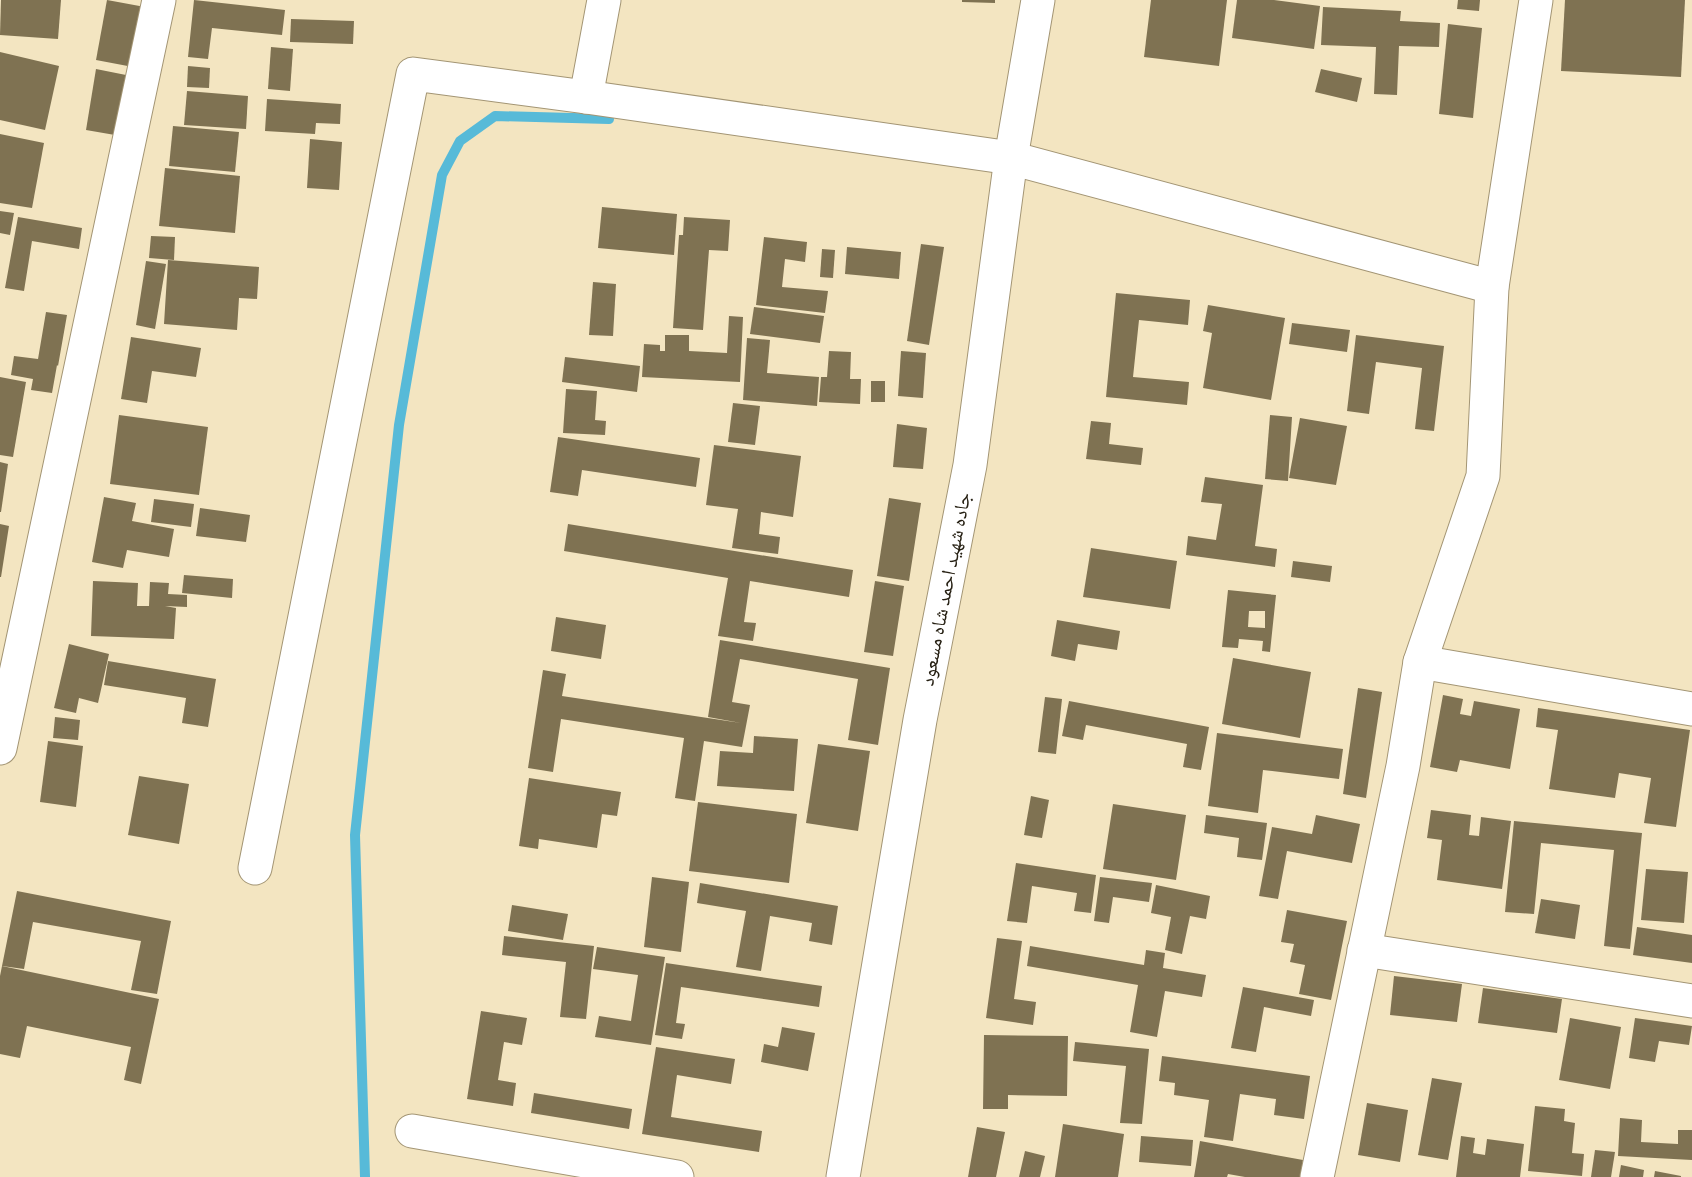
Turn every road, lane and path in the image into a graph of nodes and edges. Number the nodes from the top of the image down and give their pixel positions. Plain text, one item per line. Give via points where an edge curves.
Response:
1 (159, 0) edge
2 (604, 0) edge
3 (1038, 0) edge
4 (1536, 0) edge
5 (586, 97) junction
6 (1011, 158) junction
7 (1492, 286) junction
8 (1420, 662) junction
9 (1692, 709) edge
10 (0, 748) edge
11 (255, 868) dead end
12 (1364, 950) junction
13 (1692, 1000) edge
14 (412, 1131) dead end
15 (677, 1177) edge
16 (843, 1177) edge
17 (1317, 1177) edge

1 - 10 street
2 - 5 street
3 - 6 street, جاده شهيد احمد شاه مسعود
4 - 7 street
5 - 6 street
5 - 11 street via 413,74
6 - 7 street
6 - 16 street, جاده شهيد احمد شاه مسعود via 970,465 920,720
7 - 8 street via 1483,476
8 - 9 street
8 - 12 street via 1403,766
12 - 13 street
12 - 17 street
14 - 15 street

